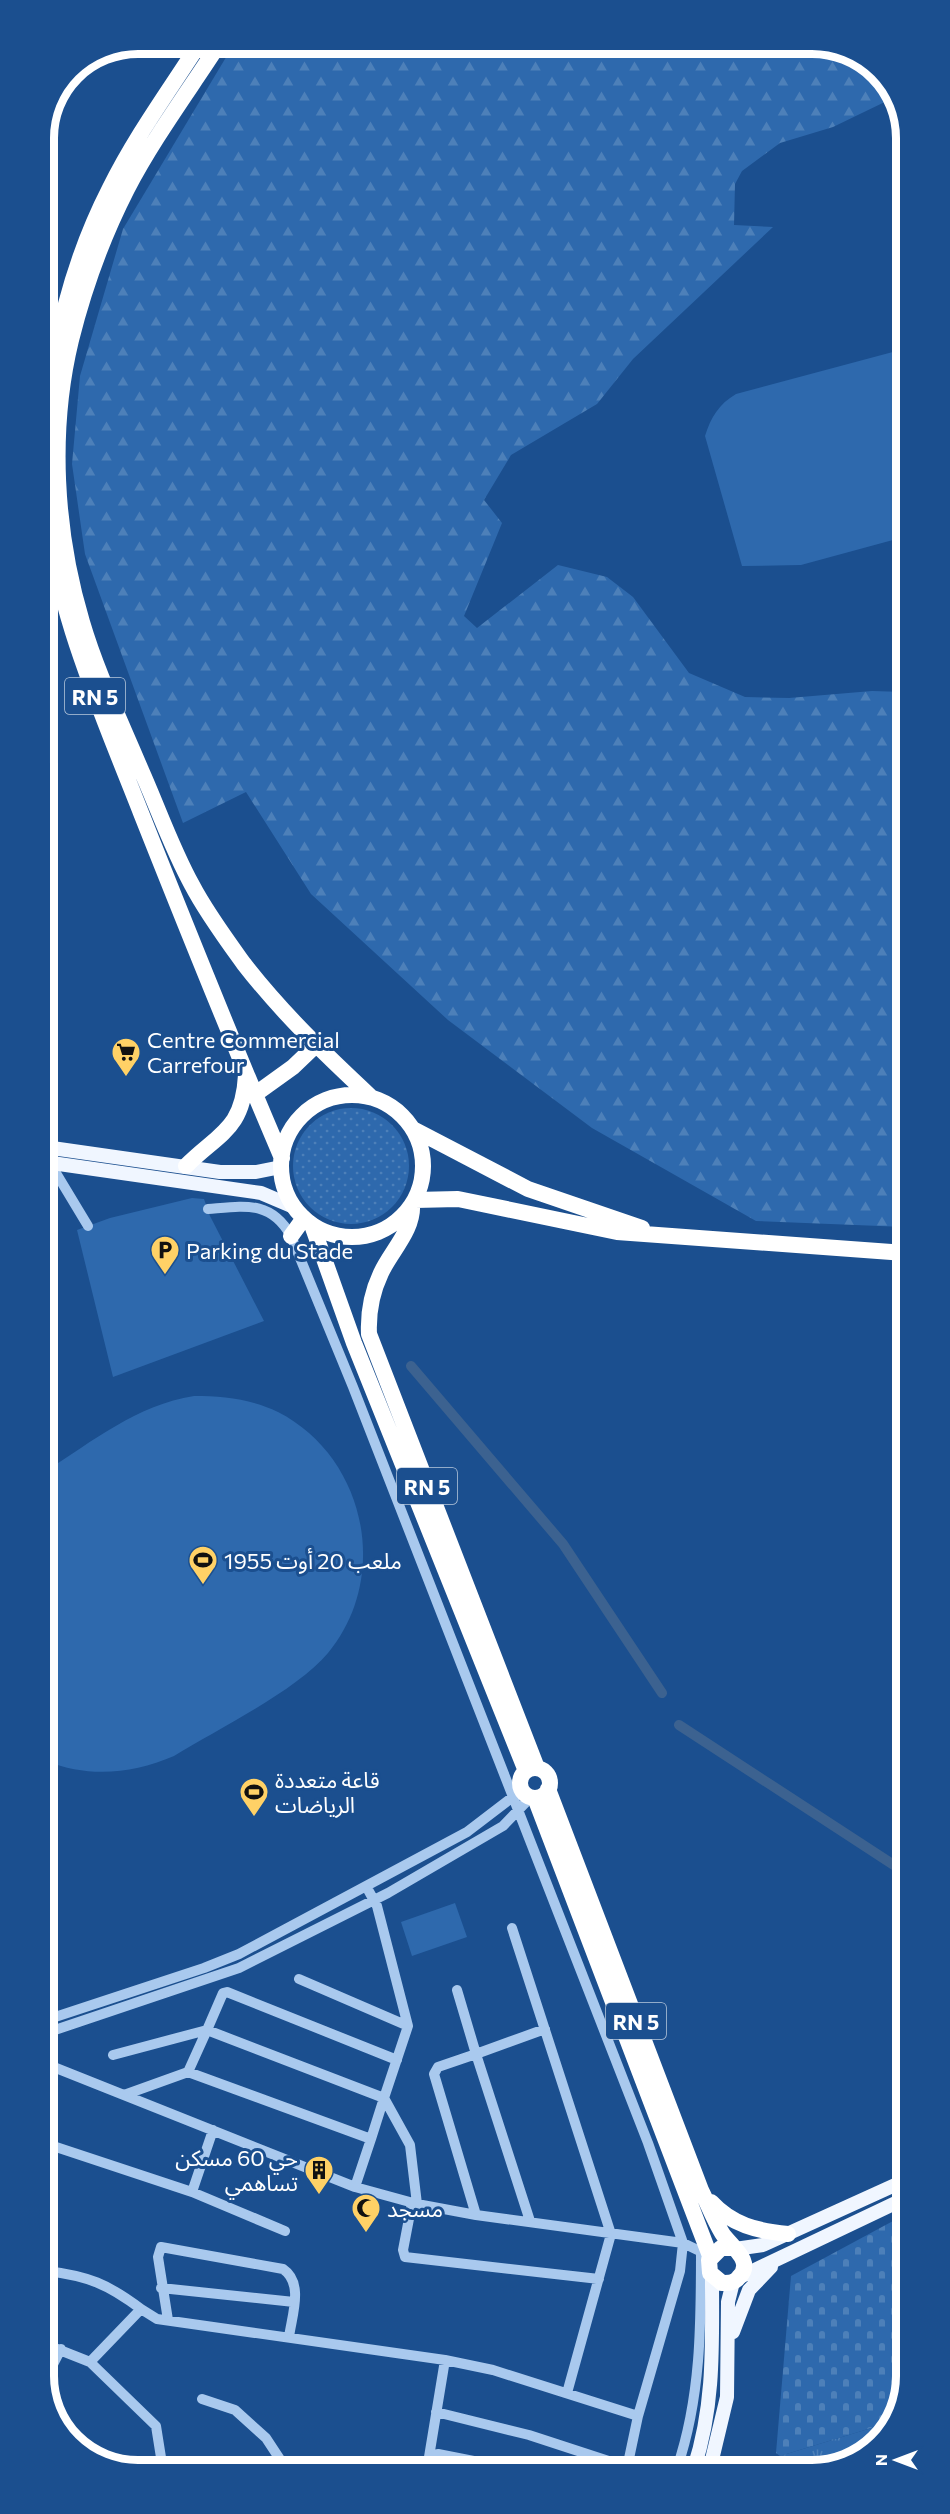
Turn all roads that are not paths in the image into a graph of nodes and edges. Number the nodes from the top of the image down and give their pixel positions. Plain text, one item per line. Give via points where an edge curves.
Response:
1 (193, 54) edge
2 (213, 54) edge
3 (54, 365) edge
4 (54, 561) edge
5 (316, 1045) junction
6 (246, 1074) junction
7 (255, 1095) junction
8 (371, 1097) junction
9 (413, 1129) junction
10 (54, 1149) edge
11 (54, 1163) edge
12 (281, 1163) junction
13 (186, 1166) junction
14 (54, 1172) edge
15 (413, 1202) junction
16 (208, 1209) dead end
17 (304, 1217) junction
18 (88, 1226) dead end
19 (654, 1233) junction
20 (291, 1236) junction
21 (896, 1252) edge
22 (531, 1770) junction
23 (530, 1795) junction
24 (519, 1812) junction
25 (366, 1886) junction
26 (374, 1900) junction
27 (512, 1928) dead end
28 (299, 1979) dead end
29 (458, 1989) dead end
30 (54, 2017) edge
31 (408, 2026) junction
32 (545, 2029) junction
33 (54, 2030) edge
34 (207, 2030) junction
35 (476, 2054) junction
36 (113, 2055) dead end
37 (397, 2060) junction
38 (54, 2067) edge
39 (188, 2072) junction
40 (124, 2095) junction
41 (384, 2098) junction
42 (213, 2130) junction
43 (371, 2139) junction
44 (54, 2146) edge
45 (896, 2185) edge
46 (356, 2187) junction
47 (701, 2190) junction
48 (192, 2192) junction
49 (415, 2203) junction
50 (896, 2203) edge
51 (476, 2215) junction
52 (530, 2221) junction
53 (285, 2231) dead end
54 (611, 2234) junction
55 (788, 2234) junction
56 (683, 2243) junction
57 (734, 2249) junction
58 (706, 2254) junction
59 (784, 2255) junction
60 (54, 2272) edge
61 (712, 2276) junction
62 (599, 2279) junction
63 (737, 2279) junction
64 (161, 2288) junction
65 (294, 2302) junction
66 (141, 2309) junction
67 (168, 2320) junction
68 (289, 2337) junction
69 (54, 2347) edge
70 (61, 2349) junction
71 (728, 2352) junction
72 (445, 2360) junction
73 (54, 2362) edge
74 (90, 2362) junction
75 (567, 2393) junction
76 (202, 2399) dead end
77 (436, 2412) junction
78 (638, 2416) junction
79 (430, 2457) junction
80 (161, 2460) edge
81 (280, 2460) edge
82 (430, 2460) edge
83 (468, 2460) edge
84 (603, 2460) edge
85 (629, 2460) edge
86 (679, 2460) edge
87 (696, 2460) edge
88 (712, 2460) edge

1 - 3 highway via 120,170 82,251
2 - 5 highway, RN 5 via 128,188 102,244 71,341 58,454 62,519 70,577 82,623 105,686 192,885 244,963
4 - 6 highway, RN 5 via 71,631
5 - 7 highway
5 - 8 highway, RN 5
6 - 7 highway, RN 5
6 - 13 highway via 245,1093 234,1121 222,1137
7 - 12 highway, RN 5
8 - 9 highway via 396,1110
8 - 12 highway via 339,1096 309,1109 288,1135
9 - 15 highway via 423,1159 422,1180
9 - 19 highway via 528,1189
10 - 13 main road
11 - 17 main road via 261,1193
12 - 13 main road via 239,1173
12 - 17 highway via 285,1188
14 - 18 street
15 - 17 highway via 394,1223 371,1234 336,1235
15 - 19 highway via 458,1199 617,1232
15 - 22 highway, RN 5 via 409,1224 374,1290 369,1334
16 - 20 street via 263,1209 280,1219
17 - 20 highway
17 - 22 highway, RN 5 via 463,1620
19 - 21 highway
20 - 23 street
22 - 23 highway via 520,1782
22 - 23 highway, RN 5 via 549,1776
23 - 24 street
23 - 24 street
23 - 25 street
23 - 47 highway, RN 5
23 - 58 highway, RN 5
24 - 26 street via 503,1826
24 - 56 street
25 - 26 street
25 - 30 street via 230,1958
26 - 31 street
26 - 33 street via 239,1968
27 - 32 street
28 - 31 street
29 - 35 street
31 - 37 street
32 - 35 street
32 - 54 street
34 - 36 street
34 - 37 street via 223,1993 227,1992
34 - 39 street
34 - 41 street
35 - 51 street via 438,2067 434,2074
35 - 52 street
37 - 41 street
38 - 40 street
39 - 40 street
39 - 43 street
40 - 42 street
41 - 43 street
41 - 49 street via 410,2145
42 - 46 street
42 - 48 street
43 - 46 street
44 - 48 street
45 - 55 main road
46 - 49 street
47 - 55 highway via 720,2211 741,2225
47 - 57 highway, RN 5
48 - 53 street
49 - 51 street
49 - 62 street via 403,2250 405,2258
50 - 59 main road
51 - 52 street
52 - 54 street
54 - 56 street
54 - 62 street
55 - 57 main road via 753,2248
56 - 58 street
56 - 78 street via 680,2271
57 - 58 highway via 721,2248
57 - 63 highway via 744,2262
58 - 61 highway
58 - 86 street via 699,2360
59 - 63 main road
59 - 71 main road via 749,2290
60 - 66 street via 93,2279
61 - 63 highway via 722,2283
61 - 87 main road via 713,2369 709,2411
62 - 75 street
63 - 71 main road via 728,2302
64 - 65 street
64 - 65 street via 158,2257 161,2247 168,2247 283,2269 292,2275 296,2286
64 - 67 street
65 - 68 street
66 - 67 street via 157,2319
66 - 74 street
67 - 68 street
68 - 72 street
69 - 70 street
70 - 73 street
70 - 74 street
71 - 88 main road via 725,2407
72 - 75 street
72 - 77 street
74 - 80 street via 156,2426
75 - 78 street
76 - 81 street via 235,2410 266,2438
77 - 79 street
77 - 84 street via 529,2435
78 - 85 street
79 - 82 street
79 - 83 street via 438,2454

